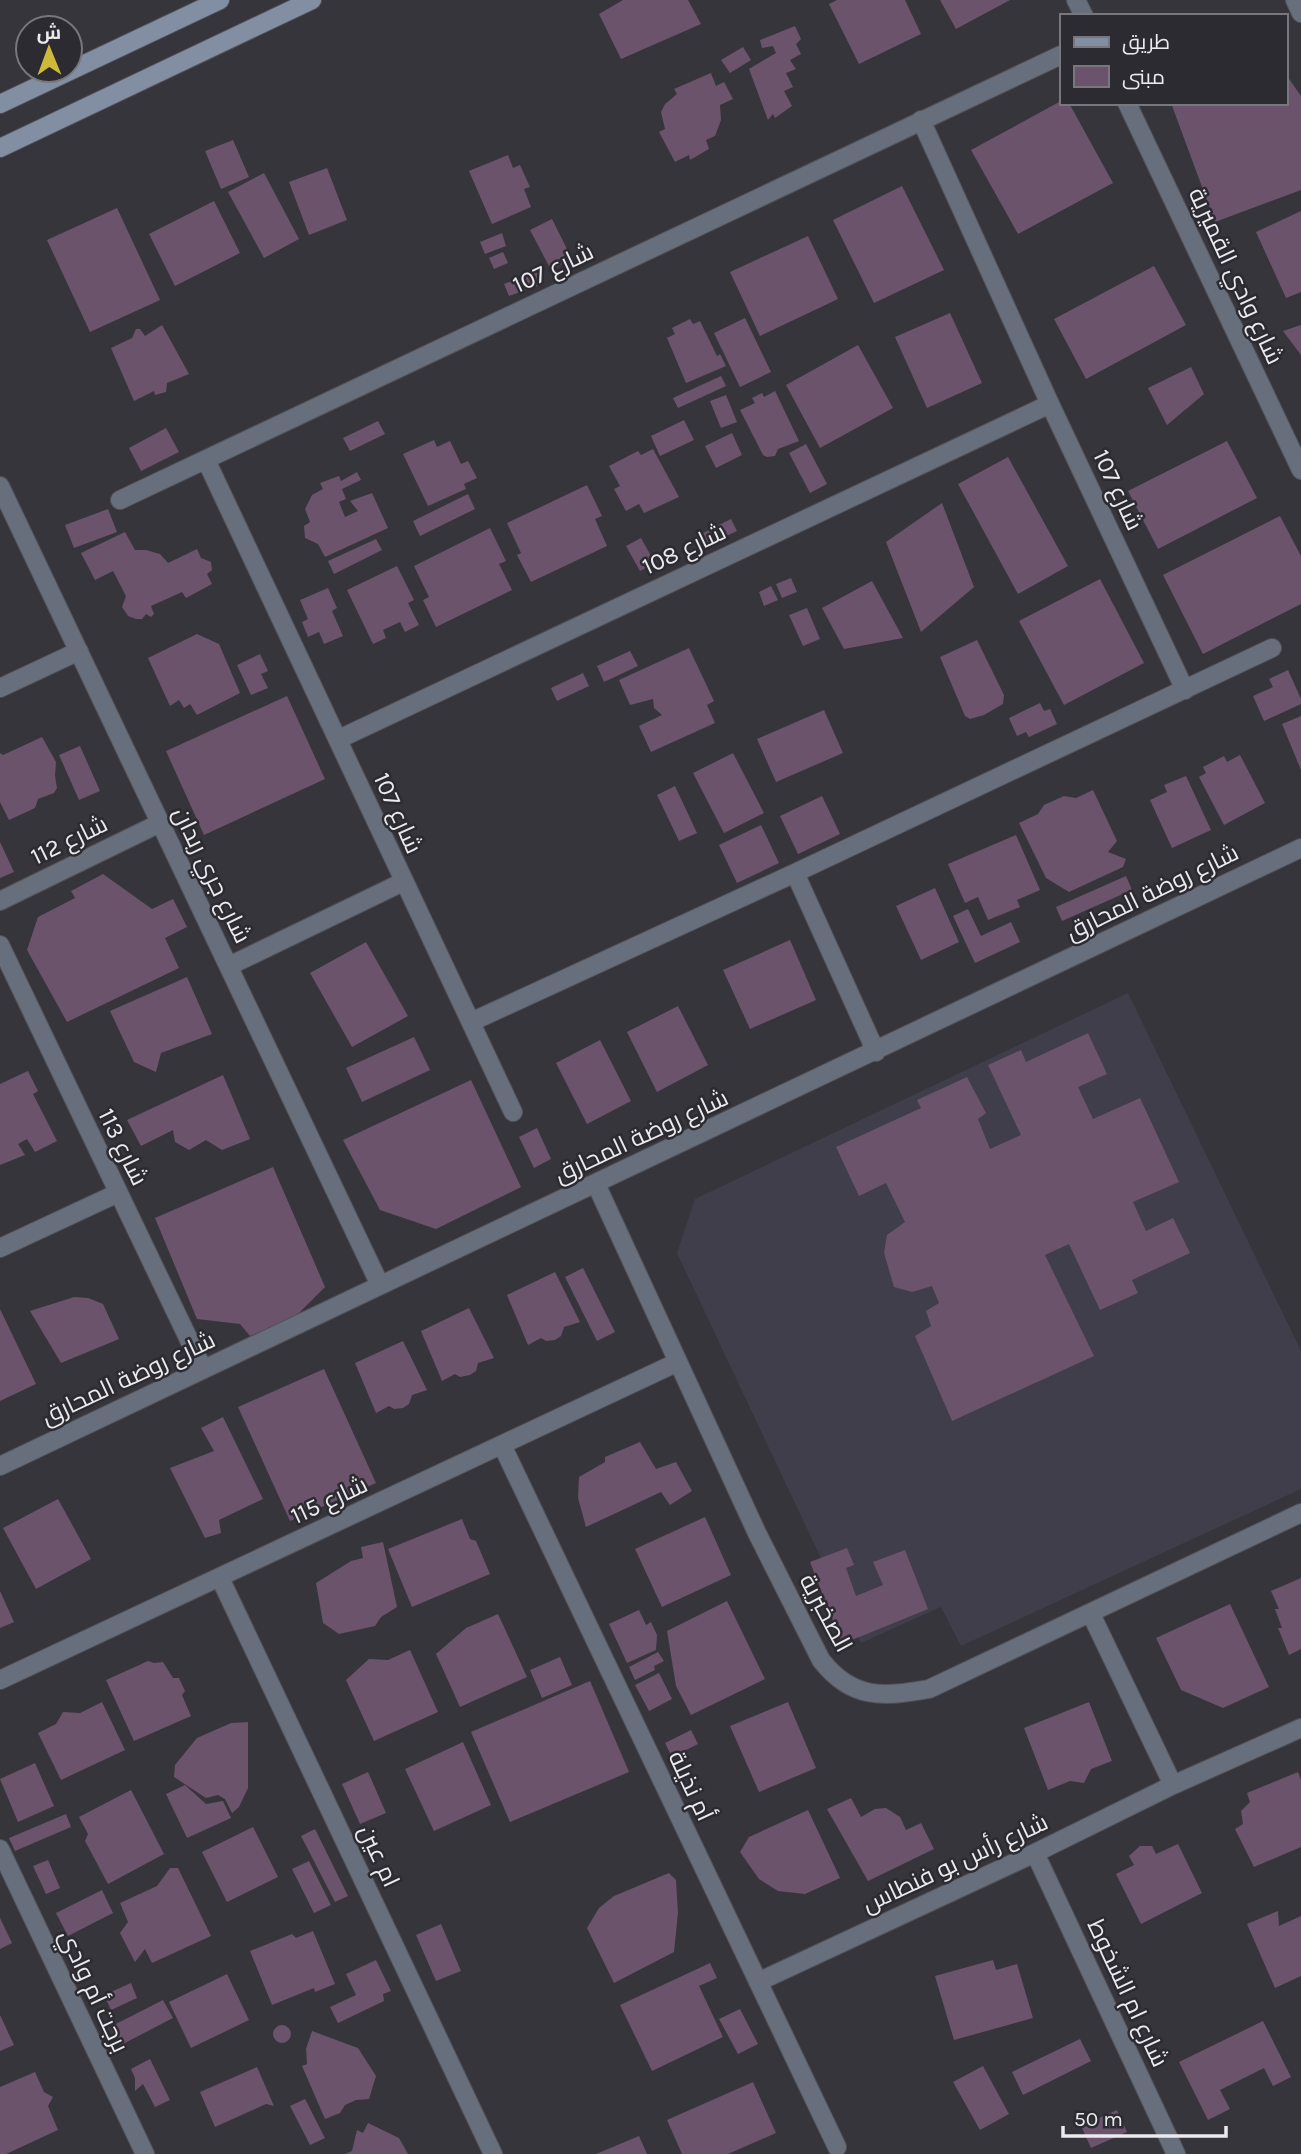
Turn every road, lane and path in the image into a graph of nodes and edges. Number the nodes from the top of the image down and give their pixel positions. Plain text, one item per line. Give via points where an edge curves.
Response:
1 (220, 0) edge
2 (312, 0) edge
3 (1295, 0) edge
4 (1301, 13) edge
5 (1060, 55) edge
6 (0, 104) edge
7 (1128, 105) edge
8 (921, 120) junction
9 (0, 148) edge
10 (1050, 404) junction
11 (206, 460) junction
12 (1301, 470) edge
13 (0, 486) edge
14 (120, 500) dead end
15 (1272, 648) dead end
16 (79, 651) junction
17 (0, 688) edge
18 (1185, 690) junction
19 (339, 739) junction
20 (160, 823) junction
21 (1301, 848) edge
22 (795, 873) junction
23 (403, 882) junction
24 (0, 901) edge
25 (0, 945) edge
26 (229, 966) junction
27 (471, 1022) junction
28 (876, 1052) junction
29 (513, 1112) dead end
30 (596, 1184) junction
31 (118, 1193) junction
32 (0, 1248) edge
33 (380, 1285) junction
34 (678, 1362) junction
35 (203, 1369) junction
36 (502, 1445) junction
37 (0, 1466) edge
38 (1301, 1513) edge
39 (220, 1578) junction
40 (1091, 1614) junction
41 (0, 1680) edge
42 (1301, 1728) edge
43 (1173, 1785) junction
44 (0, 1849) edge
45 (1035, 1853) junction
46 (758, 1982) junction
47 (837, 2147) dead end
48 (145, 2154) edge
49 (493, 2154) edge
50 (1176, 2154) edge

1 - 6 street
2 - 9 street
3 - 4 street
5 - 8 street, شارع 107
7 - 12 street, شارع وادي القميرية
8 - 10 street, شارع 107
8 - 11 street, شارع 107
10 - 18 street, شارع 107
10 - 19 street, شارع 108
11 - 14 street, شارع 107
11 - 19 street, شارع 107
13 - 16 street, شارع جري ربدان
15 - 18 street
16 - 17 street
16 - 20 street, شارع جري ربدان
18 - 22 street
19 - 23 street, شارع 107
20 - 24 street, شارع 112
20 - 26 street, شارع جري ربدان
21 - 28 street, شارع روضة المحارق
22 - 27 street
22 - 28 street
23 - 26 street, شارع 107
23 - 27 street, شارع 107
25 - 31 street, شارع 113
26 - 33 street, شارع جري ربدان
27 - 29 street, شارع 107
28 - 30 street, شارع روضة المحارق
30 - 33 street, شارع روضة المحارق
30 - 34 street, الصخبرية
31 - 32 street
31 - 35 street, شارع 113
33 - 35 street, شارع روضة المحارق
34 - 36 street, شارع 115
34 - 40 street, الصخبرية via 821,1660 834,1677 851,1688 874,1695 929,1689
35 - 37 street, شارع روضة المحارق
36 - 39 street, شارع 115
36 - 46 street, أم نذيلة
38 - 40 street, الصخبرية
39 - 41 street, شارع 115
39 - 49 street, ام عين
40 - 43 street
42 - 43 street, شارع رأس بو فنطاس
43 - 45 street, شارع رأس بو فنطاس
44 - 48 street, برجت أم وادي
45 - 46 street, شارع رأس بو فنطاس
45 - 50 street, شارع ام الشخوط
46 - 47 street, أم نذيلة

